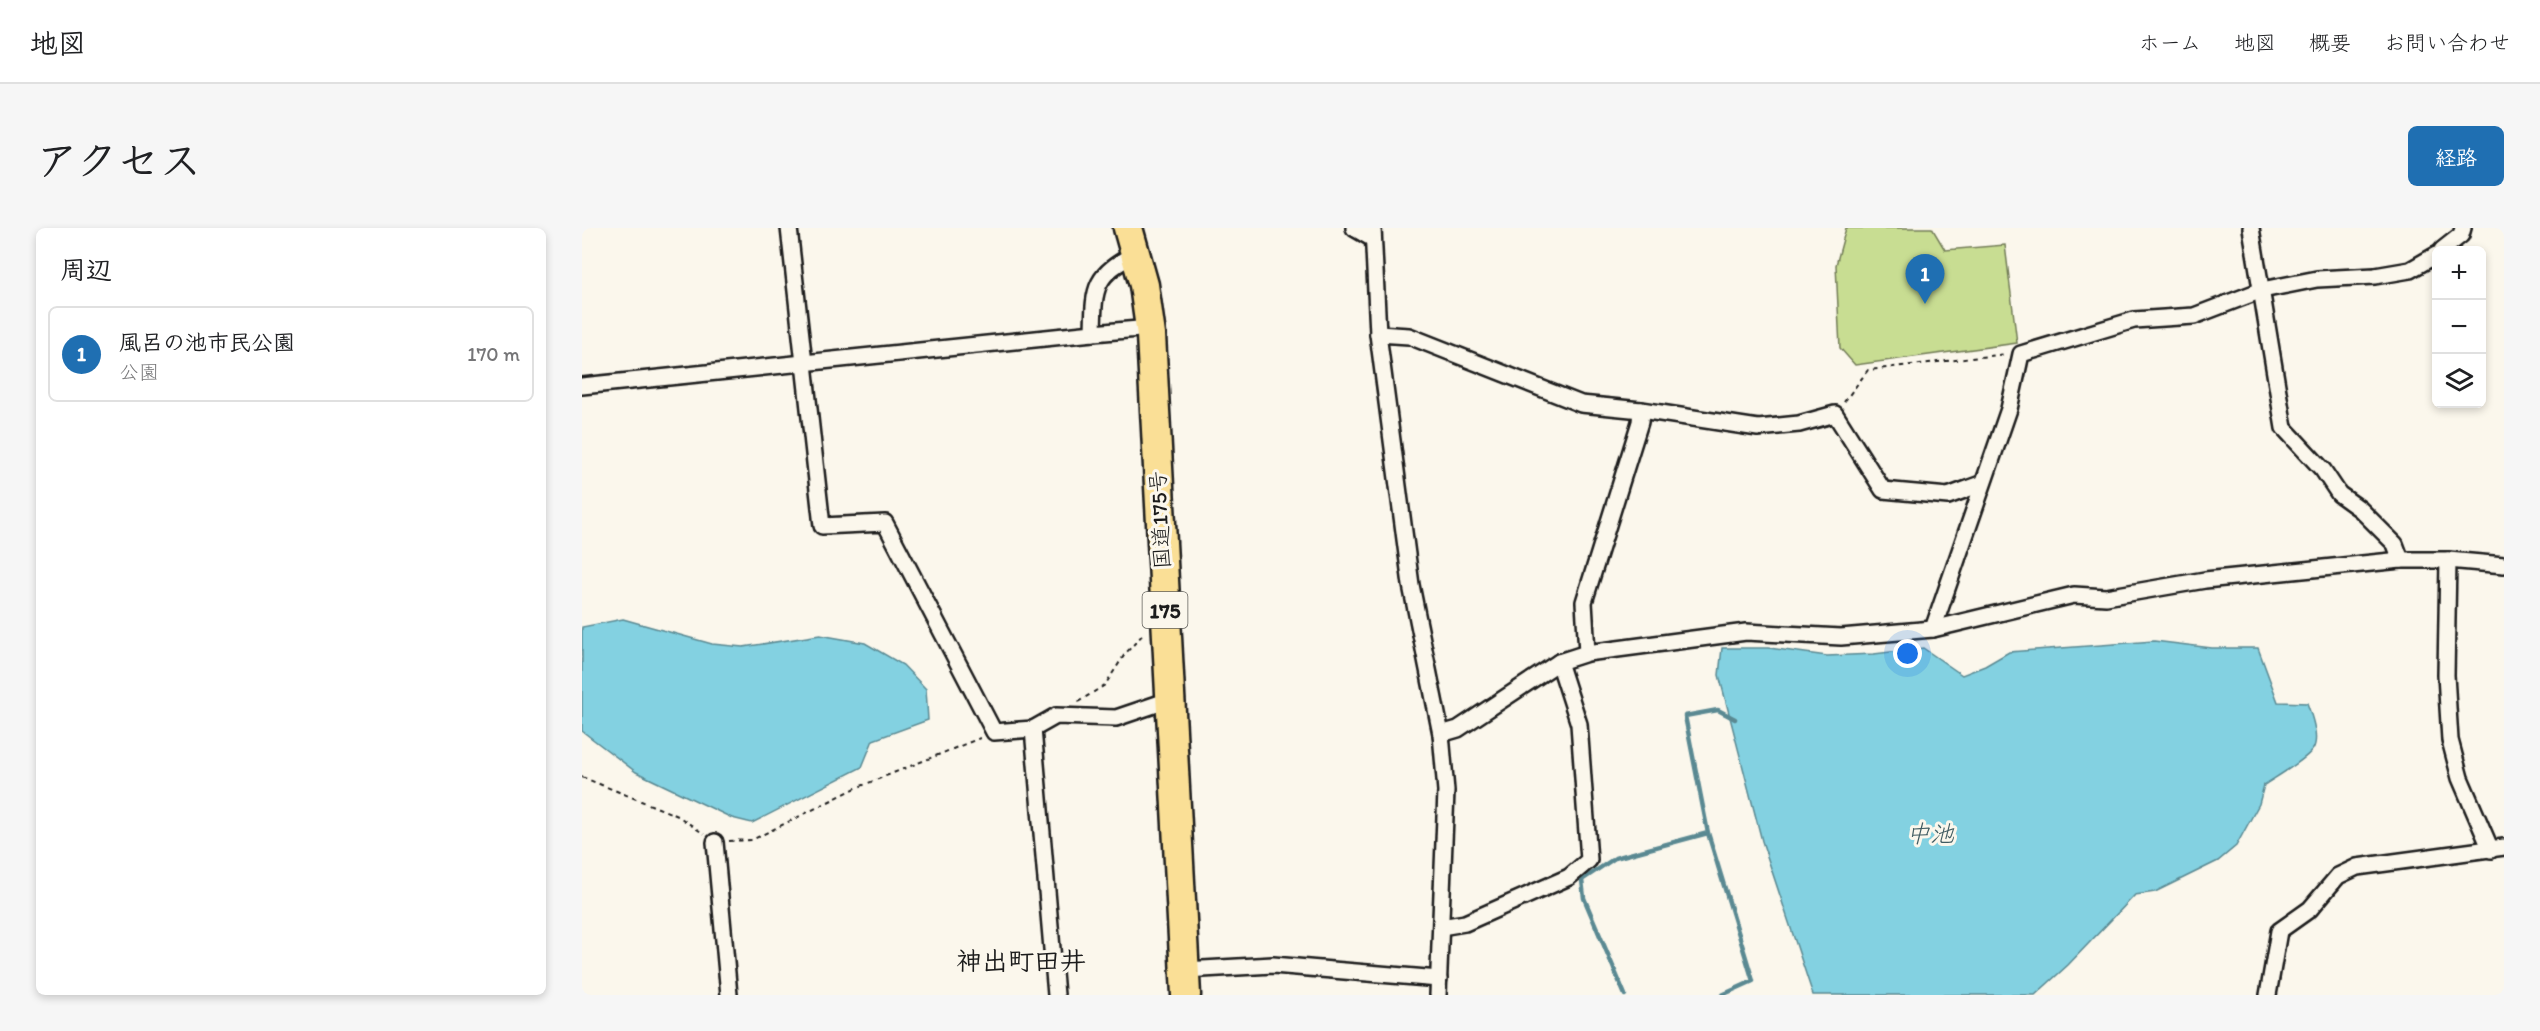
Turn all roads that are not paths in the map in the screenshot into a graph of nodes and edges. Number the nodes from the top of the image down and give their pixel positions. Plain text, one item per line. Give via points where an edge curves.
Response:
1 (789, 228) edge
2 (1354, 228) edge
3 (2251, 228) edge
4 (2463, 228) edge
5 (1373, 234) edge
6 (1132, 241) edge
7 (2447, 246) edge
8 (2432, 257) edge
9 (2262, 290) junction
10 (1150, 328) junction
11 (1093, 333) junction
12 (1378, 334) junction
13 (803, 363) junction
14 (582, 386) edge
15 (1641, 410) junction
16 (1982, 484) junction
17 (2401, 560) junction
18 (2448, 560) junction
19 (2504, 565) edge
20 (1933, 630) junction
21 (1587, 653) junction
22 (1559, 662) junction
23 (1169, 700) junction
24 (1033, 729) junction
25 (1442, 734) junction
26 (715, 842) road end
27 (2497, 848) edge
28 (1441, 927) junction
29 (1439, 979) junction
30 (1185, 983) edge
31 (729, 995) edge
32 (1053, 995) edge
33 (1438, 995) edge
34 (2268, 995) edge

1 - 13 street
2 - 5 street
3 - 9 street
4 - 7 street via 2461,235
5 - 12 street
6 - 10 highway, 国道175号 / 175
6 - 11 street via 1094,292
8 - 9 street via 2410,270 2317,279
9 - 16 street via 2194,316 2134,320 2021,354 2009,409
9 - 17 street via 2284,428 2323,470 2339,494 2395,544
10 - 11 street
10 - 23 highway, 国道175号 / 175
11 - 13 street
12 - 15 street via 1409,336 1581,404
12 - 25 street via 1410,585
13 - 14 street
13 - 24 street via 822,526 885,523 994,732
15 - 16 street via 1758,428 1799,424 1836,414 1883,490 1948,496
15 - 21 street via 1584,602
16 - 20 street
17 - 18 street
17 - 20 street via 2205,580 2106,597 2074,595
18 - 19 street
18 - 27 street via 2446,675 2450,740 2460,778
20 - 21 street via 1841,637 1746,632
21 - 22 street
22 - 25 street via 1458,729
22 - 28 street via 1579,724 1589,860 1569,877 1466,924
23 - 24 street via 1116,718 1056,716
23 - 30 highway, 国道175号 / 175
24 - 32 street
25 - 28 street via 1446,791
26 - 31 street
27 - 34 street via 2356,867 2338,876 2310,909 2279,931
28 - 29 street
29 - 30 street via 1273,965
29 - 33 street

